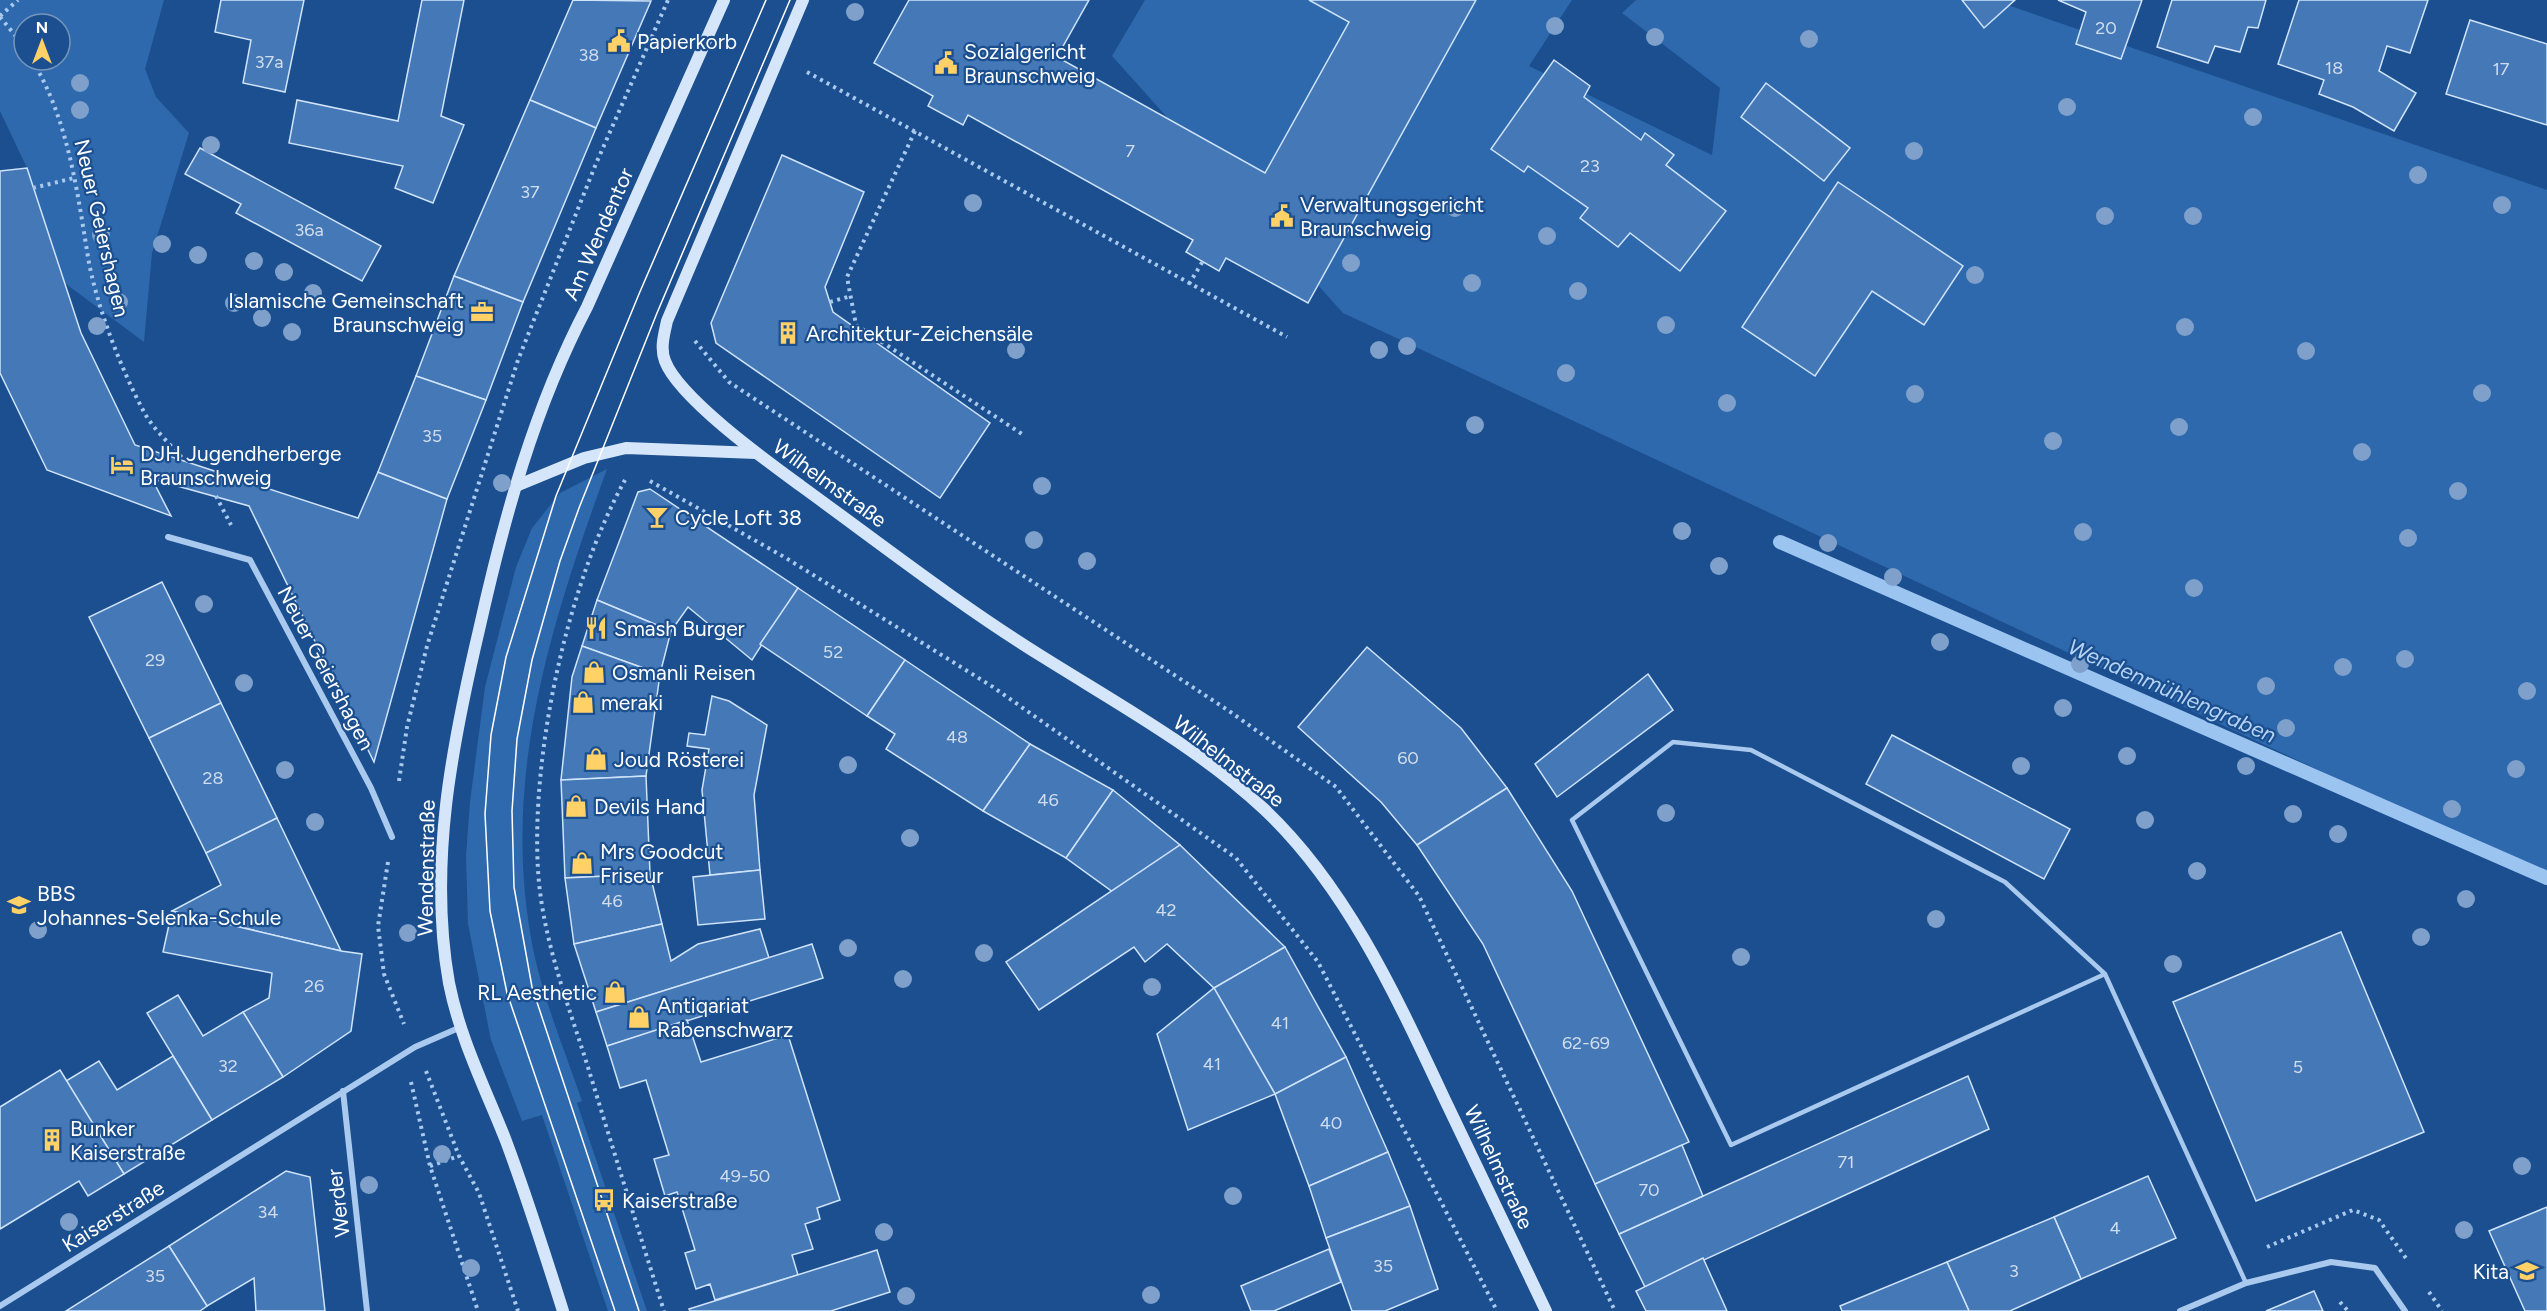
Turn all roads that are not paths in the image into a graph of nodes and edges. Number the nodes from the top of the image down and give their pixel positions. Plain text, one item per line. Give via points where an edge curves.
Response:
1 (724, 0) edge
2 (803, 0) edge
3 (756, 453) junction
4 (516, 486) junction
5 (168, 537) dead end
6 (392, 837) road end
7 (2105, 974) junction
8 (462, 1026) junction
9 (343, 1091) junction
10 (2246, 1283) junction
11 (0, 1306) edge
12 (367, 1311) edge
13 (562, 1311) edge
14 (1546, 1311) edge
15 (2180, 1311) edge
16 (2405, 1311) edge

1 - 4 main road, Am Wendentor via 558,366
2 - 3 main road via 666,321 662,348 677,383
3 - 4 main road via 626,448 584,458
3 - 14 main road, Wilhelmstraße via 959,601 1109,695 1205,762 1265,810 1313,865 1364,940 1412,1029
4 - 8 main road, Wendenstraße via 487,595 447,784 441,869 442,927 450,985
5 - 6 street, Neuer Geiershagen via 250,560 371,788
7 - 7 lane via 2005,882 1751,750 1673,742 1572,820 1731,1145
7 - 10 lane
8 - 9 street, Kaiserstraße via 415,1047
8 - 13 main road, Wendenstraße via 482,1087 506,1141
9 - 11 street, Kaiserstraße
9 - 12 street, Werder
10 - 15 street
10 - 16 street via 2331,1262 2375,1268

